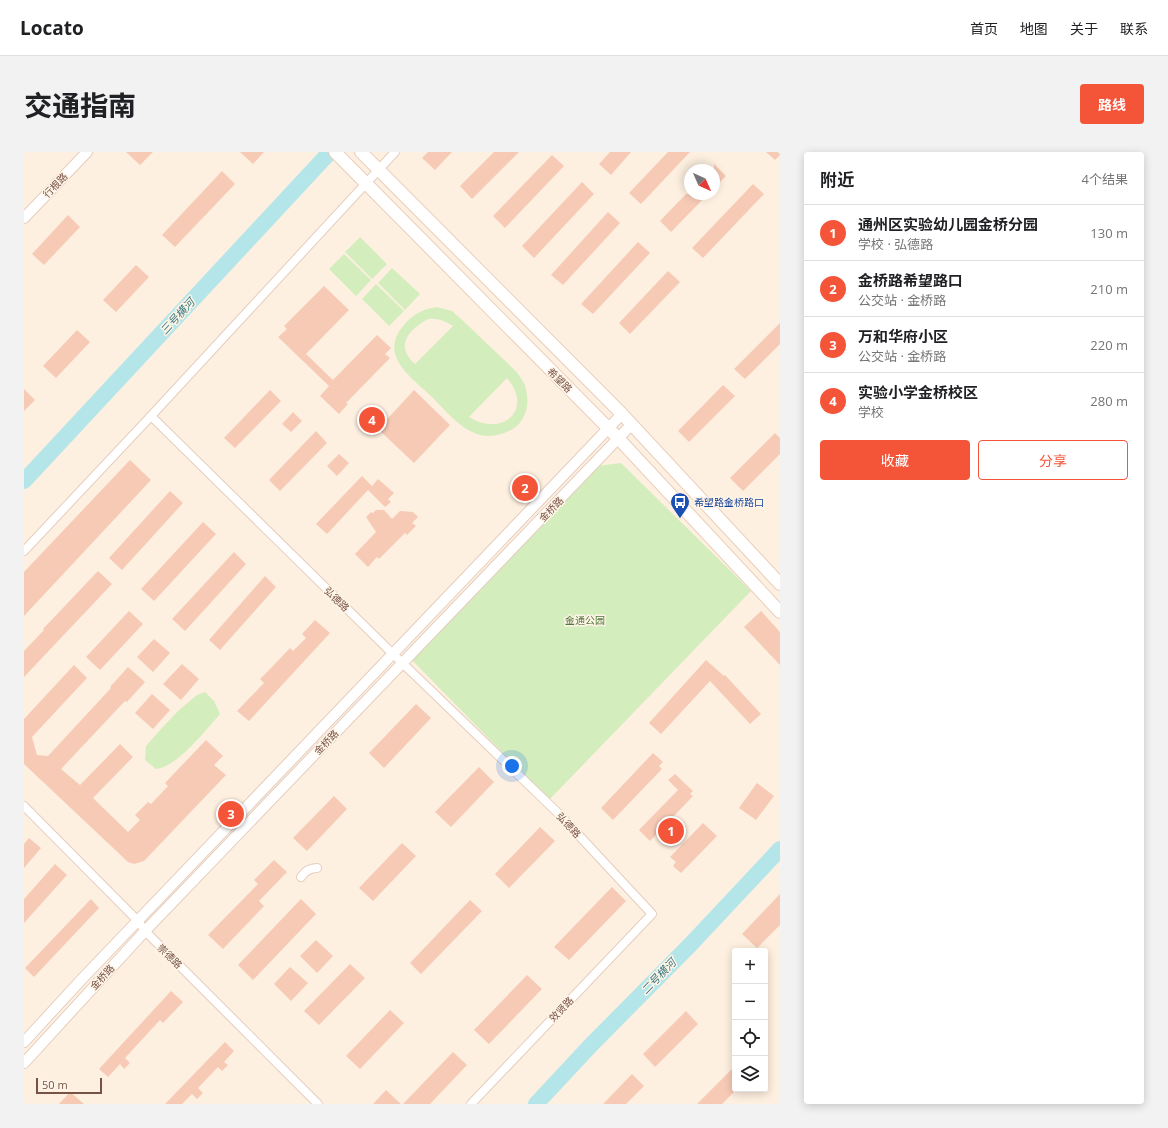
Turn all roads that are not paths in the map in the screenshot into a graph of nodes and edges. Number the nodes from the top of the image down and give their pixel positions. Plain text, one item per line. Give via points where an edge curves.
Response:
1 (87, 152) edge
2 (335, 152) edge
3 (361, 152) edge
4 (395, 152) edge
5 (379, 170) junction
6 (24, 218) edge
7 (622, 414) junction
8 (150, 416) junction
9 (631, 425) junction
10 (608, 429) junction
11 (618, 438) junction
12 (24, 551) edge
13 (780, 584) edge
14 (780, 612) edge
15 (393, 654) junction
16 (24, 806) edge
17 (317, 868) dead end
18 (301, 877) dead end
19 (652, 914) joint
20 (138, 921) junction
21 (145, 931) junction
22 (24, 1042) edge
23 (24, 1063) edge
24 (318, 1104) edge
25 (471, 1104) edge

1 - 6 street, 行根路
2 - 10 main road, 希望路
3 - 5 main road, 希望路
4 - 5 street
5 - 7 main road, 希望路
5 - 8 street
7 - 9 main road, 希望路
7 - 10 street, 金桥路
8 - 12 street
8 - 15 street, 弘德路
9 - 11 street, 金桥路
9 - 13 main road, 希望路
10 - 11 main road, 希望路
10 - 15 street, 金桥路
11 - 14 main road, 希望路
11 - 21 street, 金桥路
15 - 19 street, 弘德路 via 559,814
15 - 20 street, 金桥路
16 - 20 street, 崇德路
17 - 18 street via 312,868
19 - 25 street, 效贤路
20 - 21 street, 崇德路
20 - 22 street, 金桥路
21 - 23 street, 金桥路
21 - 24 street, 崇德路

